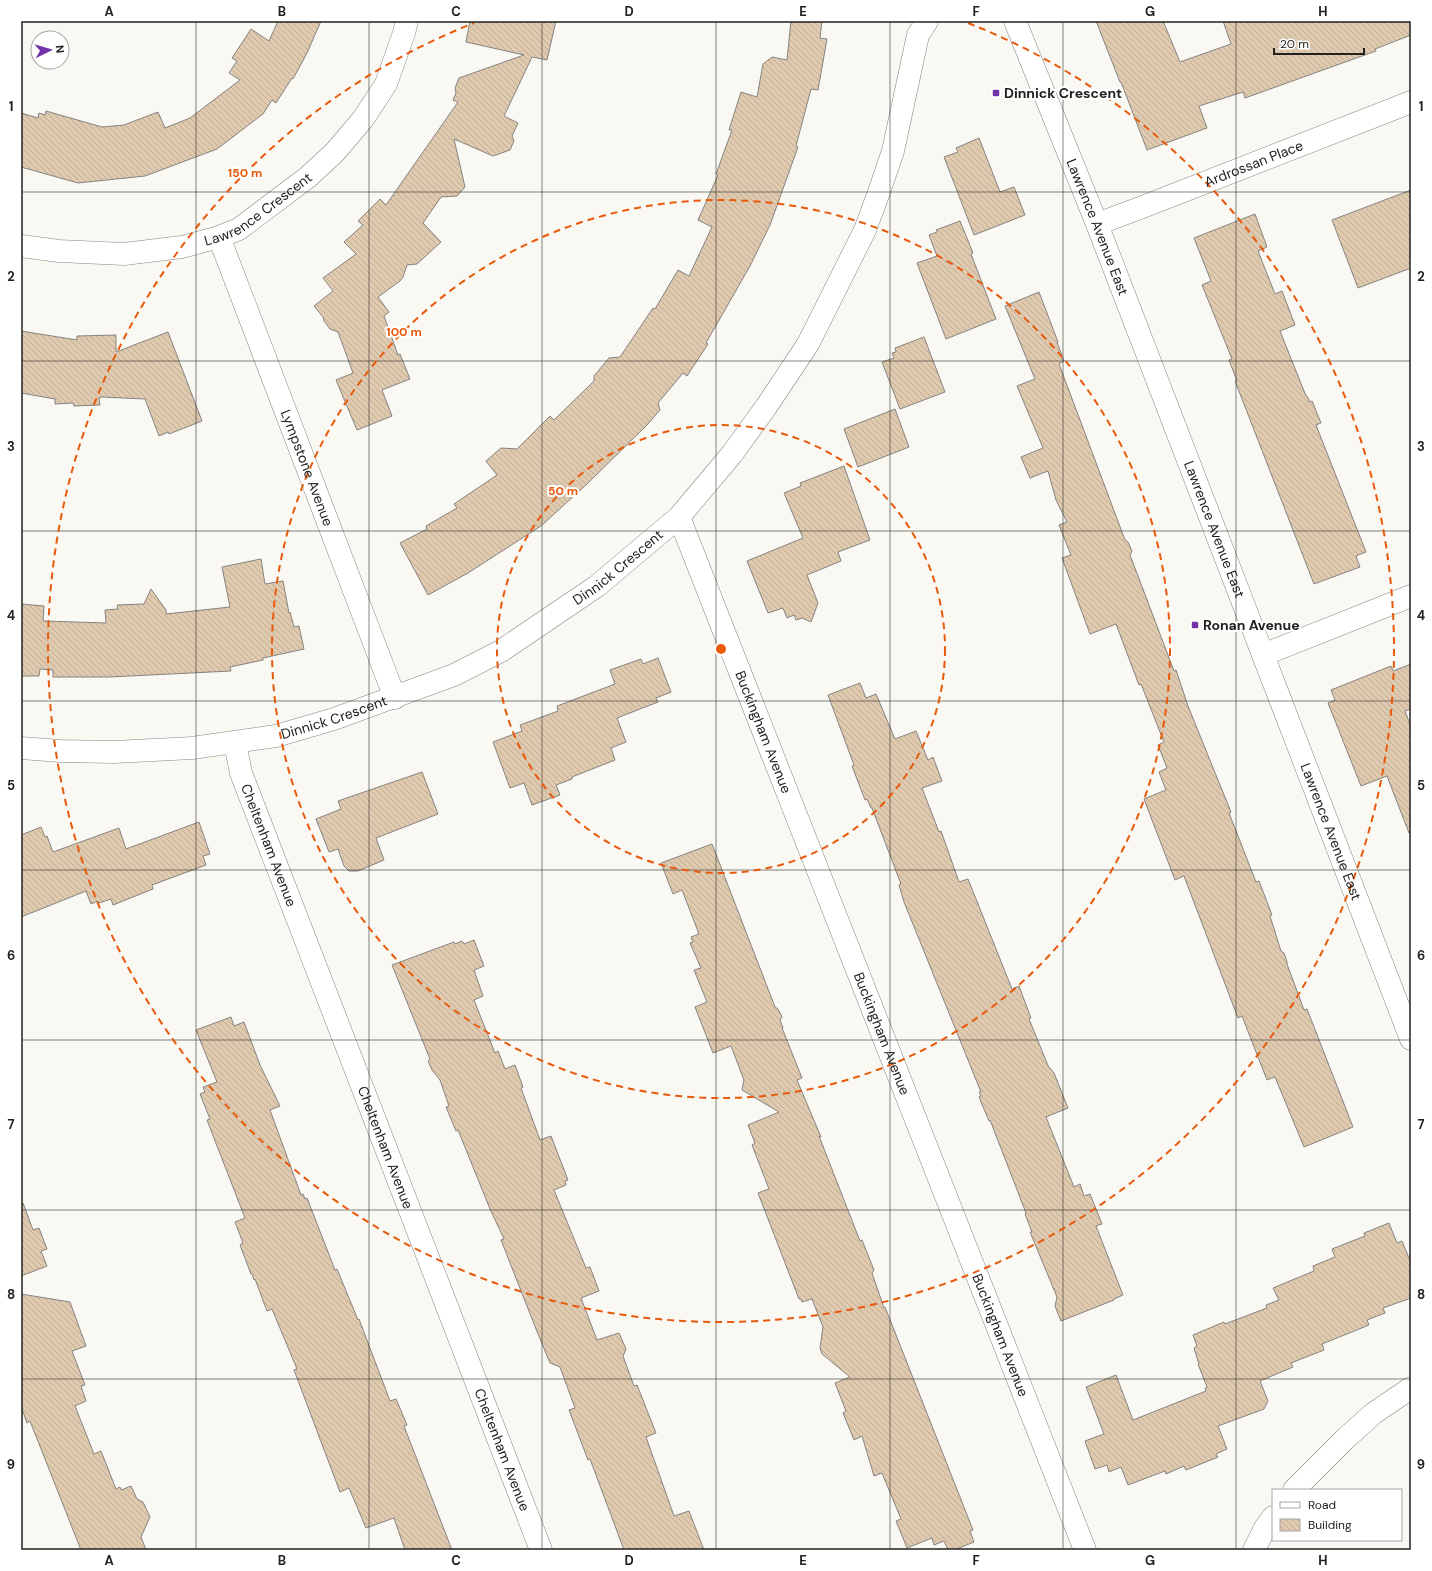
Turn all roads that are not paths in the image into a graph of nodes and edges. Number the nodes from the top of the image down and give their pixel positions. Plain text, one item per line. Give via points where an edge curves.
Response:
1 (407, 21) edge
2 (927, 21) edge
3 (1015, 21) edge
4 (1411, 102) edge
5 (1097, 224) junction
6 (220, 237) junction
7 (21, 246) edge
8 (679, 517) junction
9 (1411, 596) edge
10 (1263, 655) junction
11 (394, 698) junction
12 (235, 743) junction
13 (21, 748) edge
14 (1411, 1039) edge
15 (1411, 1388) edge
16 (1295, 1489) edge
17 (1272, 1518) edge
18 (541, 1550) edge
19 (1085, 1550) edge
20 (1254, 1550) edge

1 - 6 street, Lawrence Crescent via 386,84 363,119 335,152 308,177 260,214 239,229
2 - 8 street, Dinnick Crescent via 918,35 893,151 865,230 844,274 808,344 766,408 732,454
3 - 5 street, Lawrence Avenue East
4 - 5 street, Ardrossan Place
5 - 10 street, Lawrence Avenue East
6 - 7 street, Lawrence Crescent via 182,246 124,254 58,252
6 - 11 street, Lympstone Avenue
8 - 11 street, Dinnick Crescent via 597,586 501,651 454,675
8 - 19 street, Buckingham Avenue
9 - 10 street
10 - 14 street, Lawrence Avenue East
11 - 12 street, Dinnick Crescent via 276,736
12 - 13 street, Dinnick Crescent via 114,752
12 - 18 street, Cheltenham Avenue via 241,773
15 - 16 street via 1374,1413
17 - 20 street

